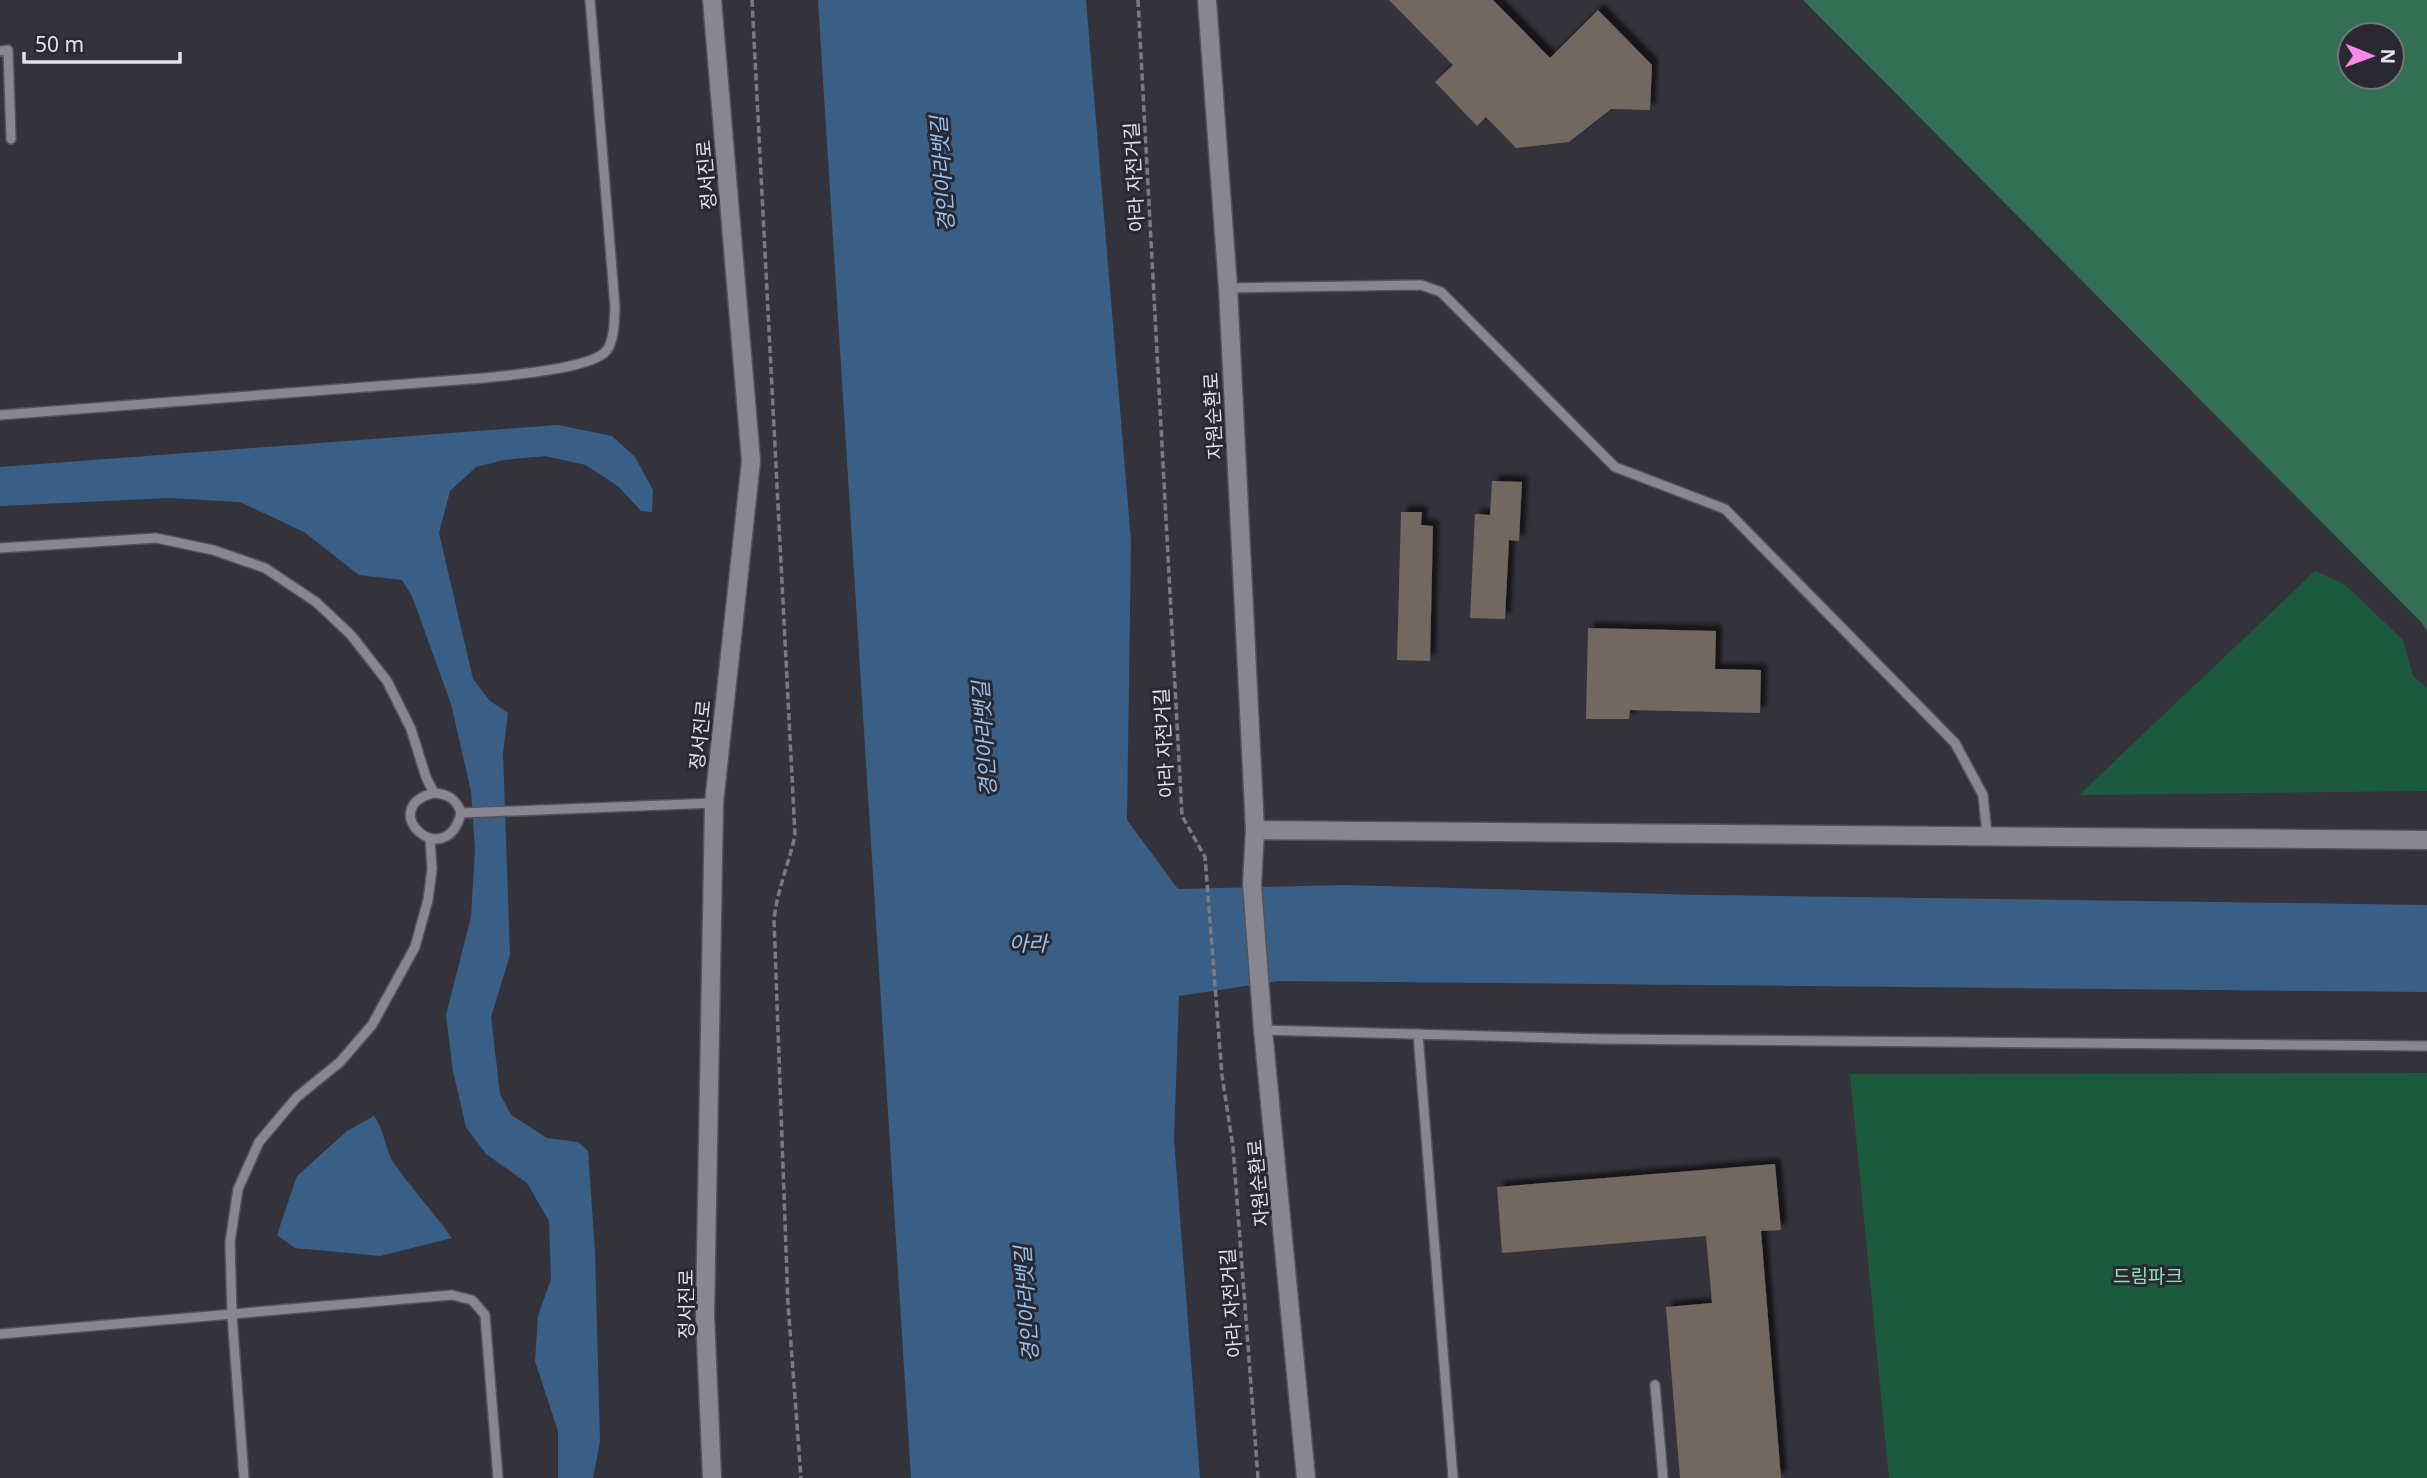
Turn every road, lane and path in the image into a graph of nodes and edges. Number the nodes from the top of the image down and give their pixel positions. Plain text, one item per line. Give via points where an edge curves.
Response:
1 (590, 0) edge
2 (712, 0) edge
3 (752, 0) edge
4 (1138, 0) edge
5 (1207, 0) edge
6 (0, 51) edge
7 (11, 139) dead end
8 (1228, 288) junction
9 (0, 415) edge
10 (0, 548) edge
11 (434, 793) junction
12 (714, 803) junction
13 (461, 813) junction
14 (1255, 830) junction
15 (1986, 835) junction
16 (430, 839) junction
17 (2427, 840) edge
18 (1263, 1030) junction
19 (1418, 1034) junction
20 (2427, 1046) edge
21 (232, 1315) junction
22 (0, 1334) edge
23 (1655, 1385) dead end
24 (244, 1478) edge
25 (498, 1478) edge
26 (712, 1478) edge
27 (802, 1478) edge
28 (1258, 1478) edge
29 (1306, 1478) edge
30 (1453, 1478) edge
31 (1663, 1478) edge

1 - 9 lane via 615,307 612,338 605,352 590,361 556,369 484,378
2 - 12 street, 정서진로 via 751,461
3 - 27 path via 795,835 774,920 788,1304
4 - 28 path, 아라 자전거길 via 1182,816 1205,857
5 - 8 street, 자원순환로
6 - 7 lane via 8,50
8 - 14 street, 자원순환로
8 - 15 lane via 1421,285 1441,292 1615,467 1725,509 1955,743 1983,795
10 - 11 lane via 156,538 214,550 265,568 316,602 351,635 387,681 411,729
11 - 13 lane via 452,798
11 - 16 lane via 417,800 410,819 415,829
12 - 13 lane
12 - 26 street, 정서진로 via 705,1315
13 - 16 lane via 451,833
14 - 15 street
14 - 18 street, 자원순환로 via 1252,884
15 - 17 street
16 - 21 lane via 428,900 415,947 372,1025 340,1062 297,1097 259,1142 238,1189 230,1242
18 - 19 lane
18 - 29 street, 자원순환로
19 - 20 lane
19 - 30 lane
21 - 22 lane
21 - 24 lane
21 - 25 lane via 452,1295 472,1300 485,1315
23 - 31 lane

